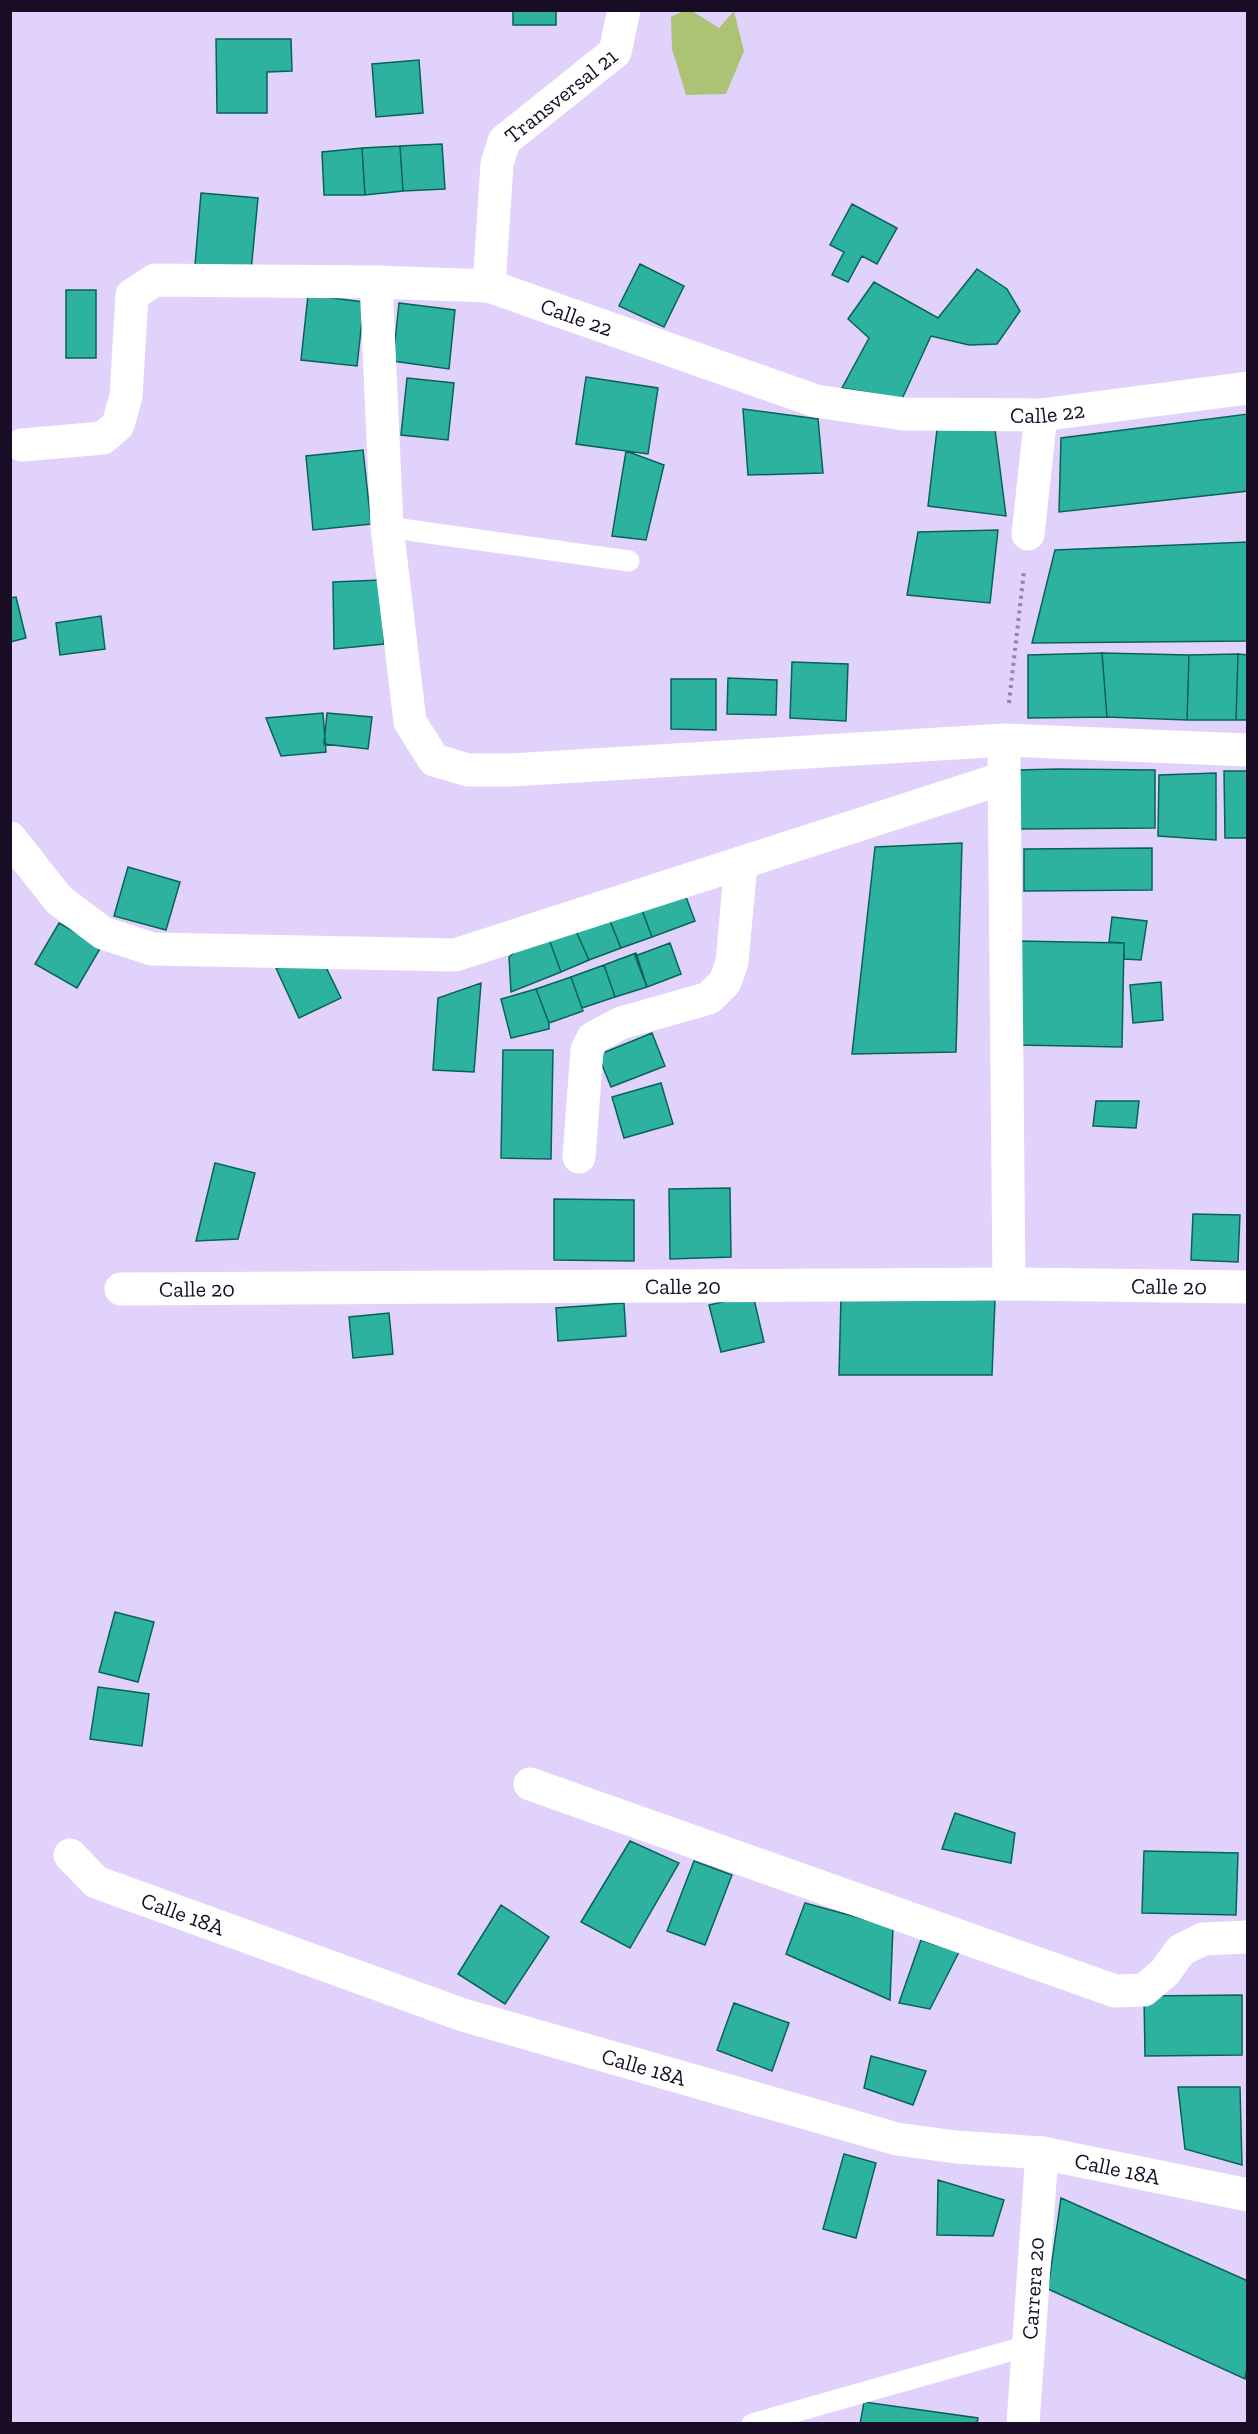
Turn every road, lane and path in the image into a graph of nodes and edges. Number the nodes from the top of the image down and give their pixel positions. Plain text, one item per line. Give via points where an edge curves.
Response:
1 (624, 10) edge
2 (375, 282) junction
3 (489, 286) junction
4 (1248, 388) edge
5 (1041, 415) junction
6 (22, 445) dead end
7 (387, 527) junction
8 (1028, 534) joint
9 (629, 561) dead end
10 (1005, 740) junction
11 (1248, 750) edge
12 (1004, 778) junction
13 (10, 838) edge
14 (741, 863) junction
15 (579, 1157) dead end
16 (1008, 1284) junction
17 (1248, 1287) edge
18 (121, 1289) dead end
19 (530, 1784) dead end
20 (70, 1855) dead end
21 (1248, 1937) edge
22 (1042, 2153) junction
23 (1248, 2195) edge
24 (1027, 2346) junction
25 (752, 2424) edge
26 (1023, 2424) edge

1 - 3 street, Transversal 21 via 615,52 504,141 497,164
2 - 3 street, Calle 22
2 - 6 street, Calle 22 via 155,280 132,295 126,396 118,424 103,438
2 - 7 street
3 - 5 street, Calle 22 via 816,401 904,414
4 - 5 street, Calle 22
5 - 8 street
7 - 9 lane
7 - 10 street via 410,722 434,760 468,770 511,770
8 - 10 path
10 - 11 street
10 - 12 street
12 - 14 street
12 - 16 street
13 - 14 street via 59,900 103,933 152,949 455,955
14 - 15 street via 732,962 725,982 709,998 621,1023 593,1038 587,1050
16 - 17 street, Calle 20
16 - 18 street, Calle 20
19 - 21 street via 1115,1991 1144,1990 1165,1972 1181,1950 1203,1938
20 - 22 street, Calle 18A via 96,1882 463,2015 897,2139
22 - 23 street, Calle 18A
22 - 24 street, Carrera 20
24 - 25 lane
24 - 26 street, Carrera 20

